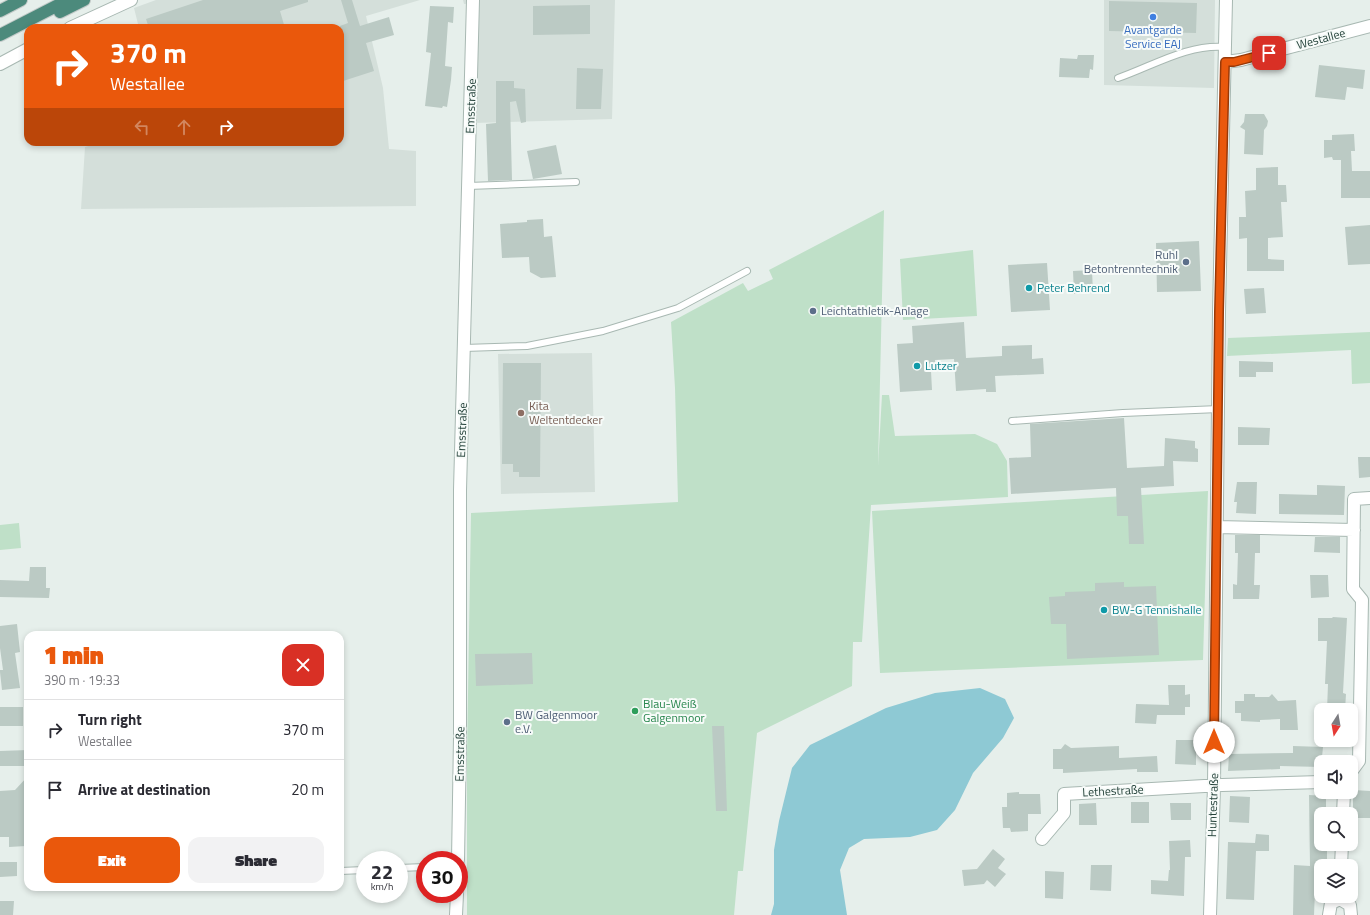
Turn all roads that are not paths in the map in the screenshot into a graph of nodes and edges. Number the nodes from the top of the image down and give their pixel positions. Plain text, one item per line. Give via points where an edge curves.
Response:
1 (21, 0) edge
2 (68, 0) edge
3 (84, 0) edge
4 (131, 0) edge
5 (473, 0) edge
6 (1226, 0) edge
7 (0, 11) edge
8 (39, 24) edge
9 (79, 24) edge
10 (1370, 26) edge
11 (24, 32) edge
12 (0, 36) edge
13 (0, 44) edge
14 (1225, 47) junction
15 (24, 51) edge
16 (1225, 62) junction
17 (0, 64) edge
18 (1118, 78) dead end
19 (576, 182) dead end
20 (468, 186) junction
21 (747, 271) dead end
22 (464, 348) junction
23 (1219, 409) junction
24 (1012, 421) dead end
25 (1370, 498) edge
26 (1217, 527) junction
27 (1354, 530) junction
28 (1366, 599) edge
29 (1365, 693) edge
30 (1358, 762) edge
31 (1314, 782) edge
32 (1214, 786) junction
33 (1042, 839) dead end
34 (458, 851) edge
35 (356, 870) edge
36 (344, 871) edge
37 (457, 903) edge
38 (1331, 903) edge
39 (1347, 903) edge
40 (456, 915) edge
41 (1210, 915) edge
42 (1329, 915) edge
43 (1351, 915) edge

1 - 7 highway
2 - 12 highway
3 - 8 highway
4 - 9 street
5 - 20 street, Emsstraße
6 - 14 street, Huntestraße
10 - 16 street, Westallee
11 - 13 highway
14 - 16 street, Huntestraße
14 - 18 lane via 1193,49
15 - 17 street
16 - 23 street, Huntestraße
19 - 20 lane
20 - 22 street, Emsstraße
21 - 22 lane via 678,308 603,331 527,346
22 - 34 street, Emsstraße via 460,490
23 - 24 lane
23 - 26 street, Huntestraße
25 - 27 street via 1354,499
26 - 27 street
26 - 32 street, Huntestraße
27 - 28 street via 1353,589
28 - 29 street
29 - 30 street
31 - 32 street
32 - 33 street, Lethestraße via 1064,794 1064,813
32 - 41 street, Huntestraße
35 - 36 lane
37 - 40 street
38 - 42 street
39 - 43 street via 1350,905

